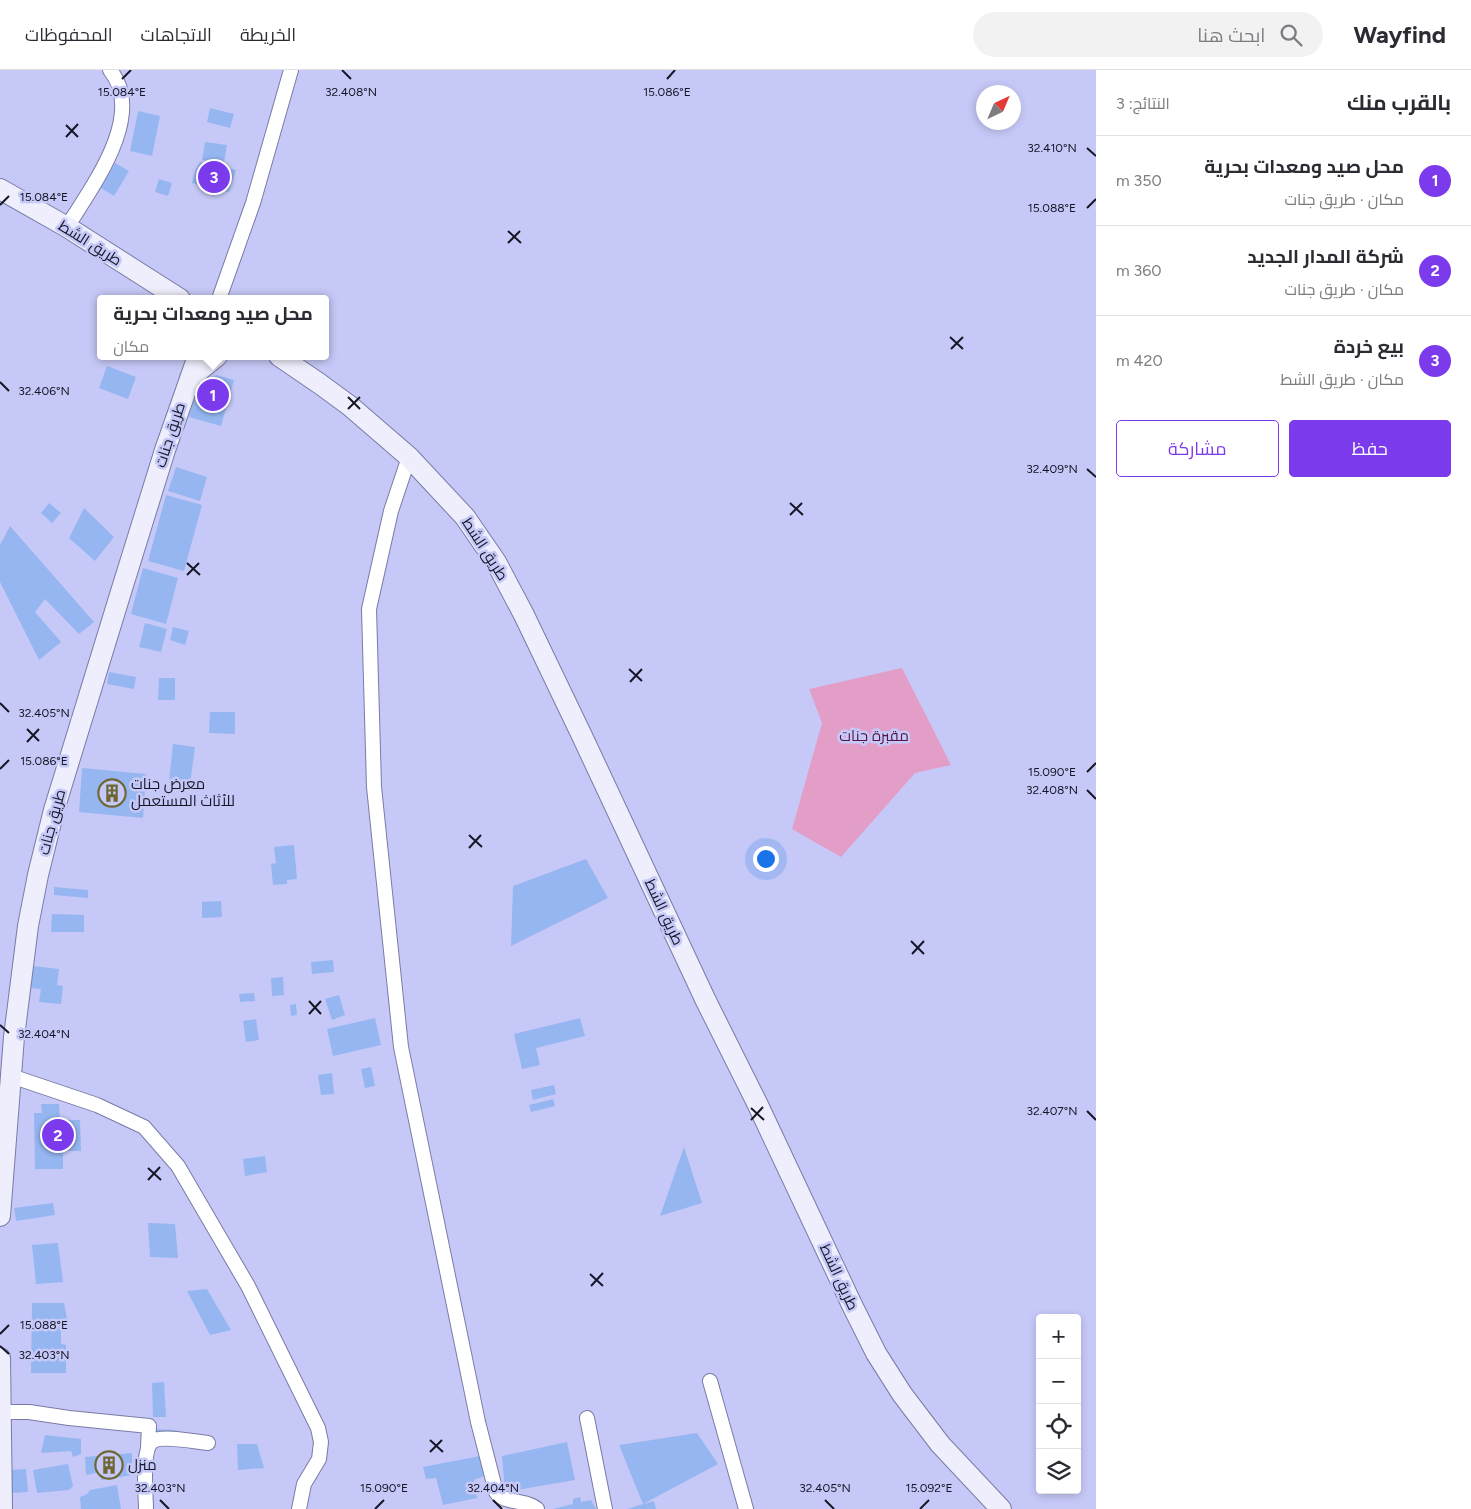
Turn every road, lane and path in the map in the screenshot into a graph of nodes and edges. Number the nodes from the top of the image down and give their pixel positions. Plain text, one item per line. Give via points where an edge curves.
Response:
1 (110, 70) edge
2 (291, 70) edge
3 (0, 189) edge
4 (67, 228) junction
5 (170, 295) edge
6 (220, 295) edge
7 (188, 360) edge
8 (196, 360) edge
9 (212, 360) edge
10 (284, 360) edge
11 (189, 379) junction
12 (409, 457) junction
13 (11, 1076) junction
14 (0, 1204) edge
15 (0, 1358) edge
16 (710, 1381) dead end
17 (2, 1412) junction
18 (587, 1418) dead end
19 (208, 1443) dead end
20 (148, 1447) junction
21 (300, 1502) edge
22 (2, 1509) edge
23 (146, 1509) edge
24 (307, 1509) edge
25 (537, 1509) edge
26 (604, 1509) edge
27 (746, 1509) edge
28 (1001, 1509) edge

1 - 4 street via 122,96 117,139 105,167
2 - 6 street via 253,203
3 - 4 main road, طريق الشط
4 - 5 main road, طريق الشط
7 - 11 main road
8 - 11 main road, طريق جنات
9 - 11 main road
10 - 12 main road, طريق الشط via 350,406
11 - 13 main road, طريق جنات via 164,450 50,828 28,926
12 - 25 street via 391,511 369,609 374,787 401,1047 478,1422 496,1492 502,1498 522,1501
12 - 28 main road, طريق الشط via 465,517 496,562 524,614 876,1353 929,1430
13 - 14 main road, طريق جنات
13 - 21 street via 97,1105 144,1127 178,1166 248,1286 318,1428 321,1442 319,1459 304,1484
15 - 17 main road
16 - 27 street
17 - 20 street via 29,1412 149,1426
17 - 22 main road
18 - 26 street
19 - 20 street via 162,1438
20 - 23 street
21 - 24 street

